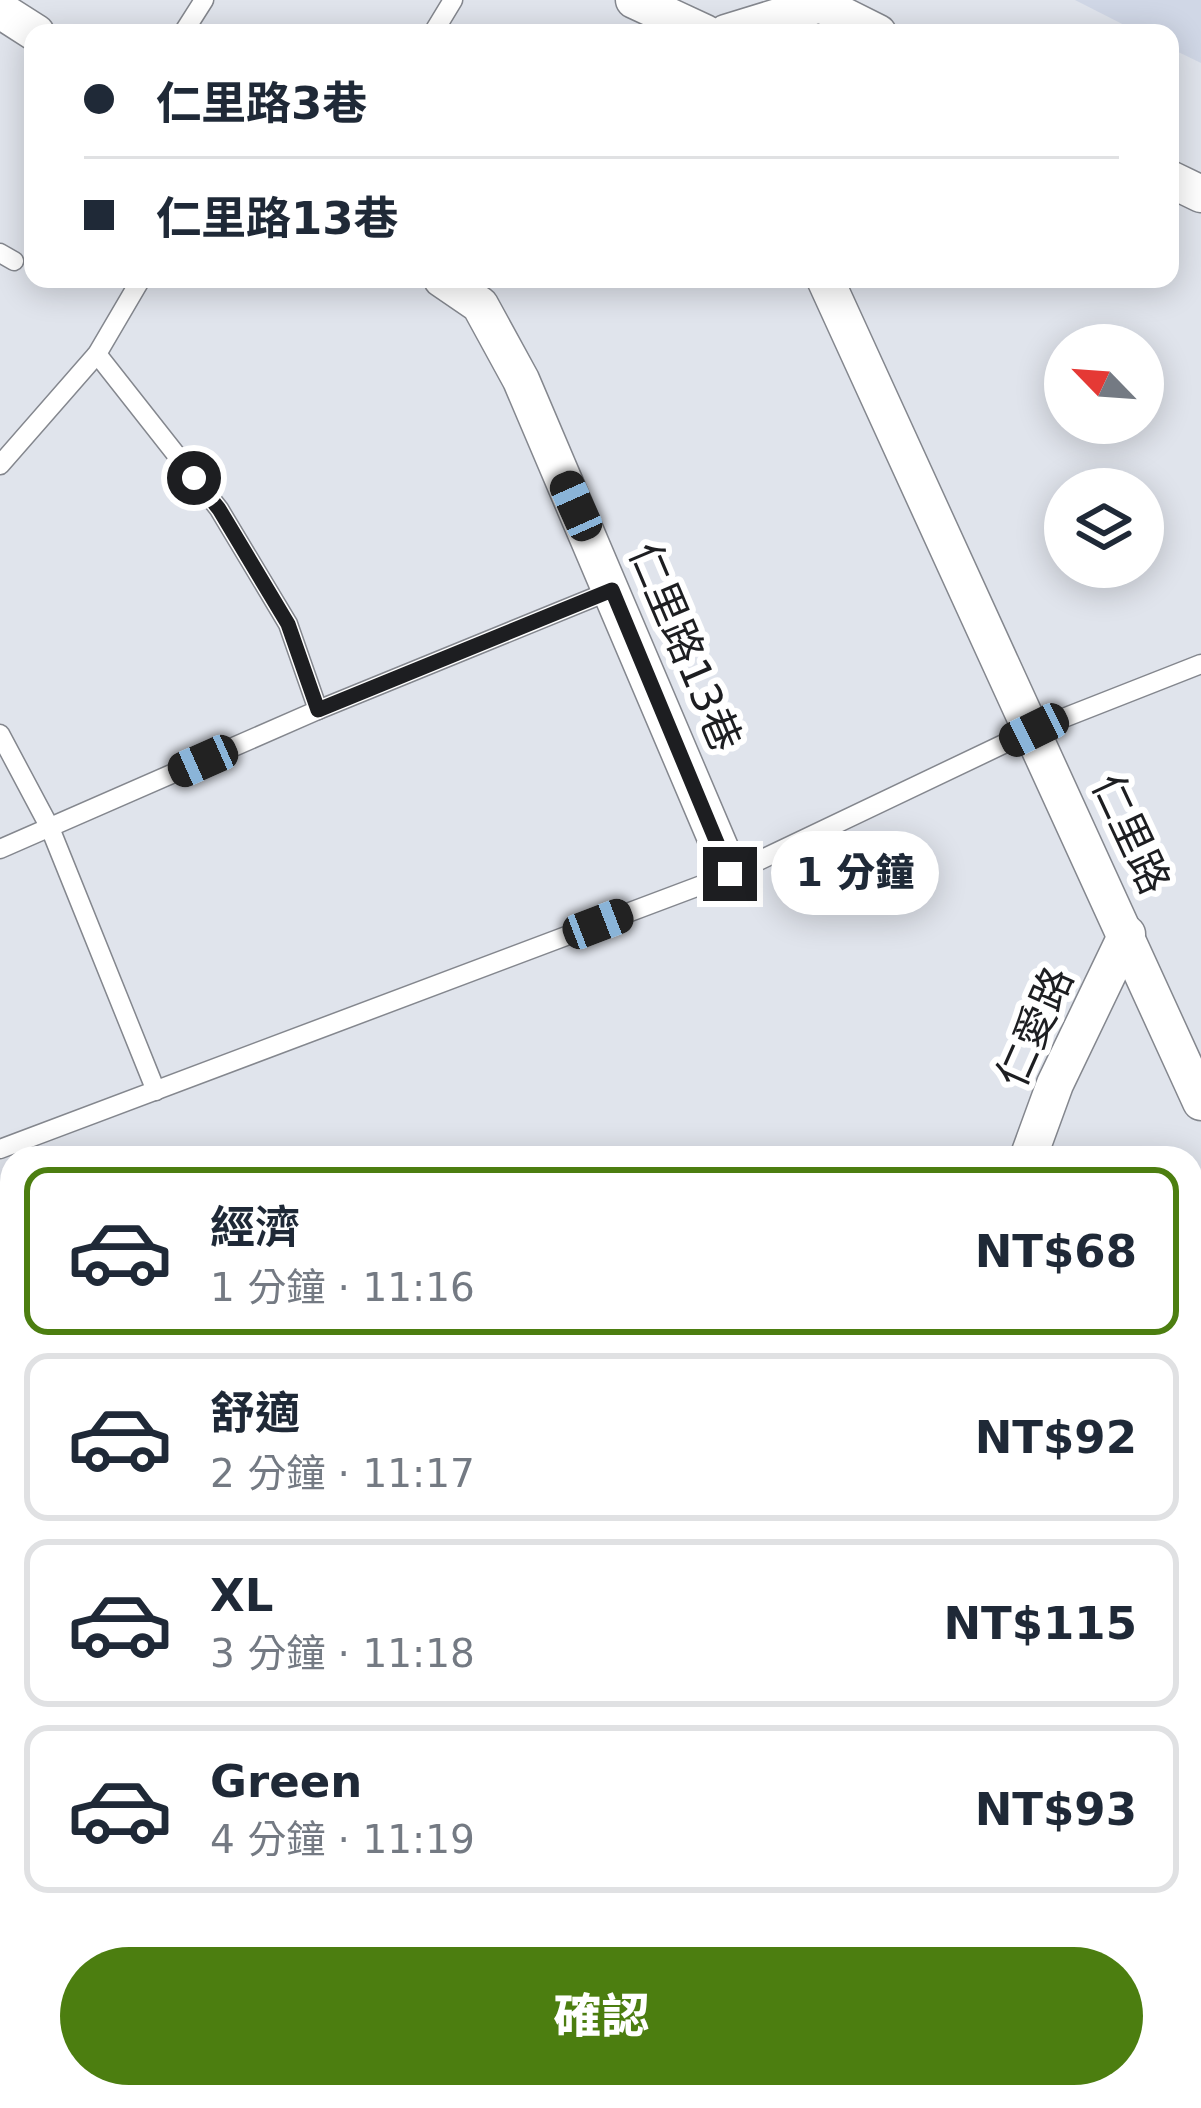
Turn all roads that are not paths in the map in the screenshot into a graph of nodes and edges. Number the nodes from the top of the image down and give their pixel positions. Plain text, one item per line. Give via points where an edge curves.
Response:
1 (634, 0) edge
2 (686, 24) edge
3 (755, 24) edge
4 (860, 24) edge
5 (136, 288) edge
6 (455, 288) edge
7 (829, 288) edge
8 (97, 354) junction
9 (0, 466) edge
10 (612, 590) junction
11 (1201, 664) edge
12 (318, 710) junction
13 (1034, 730) junction
14 (0, 734) edge
15 (50, 828) junction
16 (0, 849) edge
17 (730, 874) junction
18 (1127, 934) junction
19 (156, 1091) junction
20 (1201, 1102) edge
21 (8, 1146) edge
22 (1032, 1146) edge

1 - 2 street
3 - 4 street via 820,4
5 - 8 lane
6 - 10 street, 仁里路13巷 via 480,305 521,380
7 - 13 street, 仁里路
8 - 9 lane
8 - 12 lane via 219,509 288,624
10 - 12 lane
10 - 17 street, 仁里路13巷
11 - 13 lane
12 - 15 lane
13 - 17 lane
13 - 18 street, 仁里路
14 - 15 lane
15 - 16 lane
15 - 19 lane
17 - 19 lane
18 - 20 street, 仁里路
18 - 22 street, 仁愛路
19 - 21 lane

